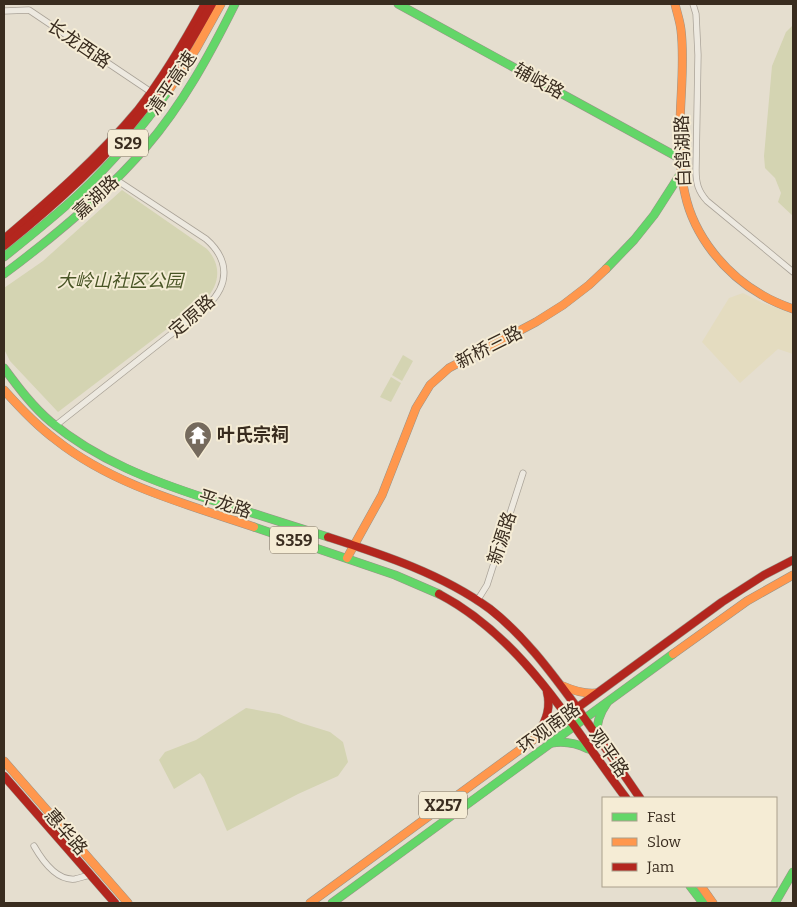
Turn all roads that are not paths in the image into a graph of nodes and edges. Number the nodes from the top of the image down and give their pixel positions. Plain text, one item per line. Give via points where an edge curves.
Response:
1 (205, 4) edge
2 (212, 4) edge
3 (221, 4) edge
4 (235, 4) edge
5 (398, 4) edge
6 (675, 4) edge
7 (694, 4) edge
8 (4, 11) edge
9 (151, 92) junction
10 (680, 159) junction
11 (681, 173) junction
12 (115, 179) junction
13 (4, 239) edge
14 (4, 246) edge
15 (4, 257) edge
16 (793, 272) edge
17 (4, 274) edge
18 (793, 309) edge
19 (4, 368) edge
20 (4, 390) edge
21 (54, 426) junction
22 (523, 473) dead end
23 (354, 546) junction
24 (347, 558) junction
25 (793, 560) edge
26 (793, 575) edge
27 (477, 600) junction
28 (558, 682) junction
29 (544, 687) junction
30 (596, 693) junction
31 (612, 697) junction
32 (576, 707) junction
33 (566, 715) junction
34 (584, 718) junction
35 (573, 726) junction
36 (598, 737) junction
37 (535, 738) junction
38 (548, 745) junction
39 (594, 754) junction
40 (4, 761) edge
41 (4, 776) edge
42 (625, 797) edge
43 (639, 797) edge
44 (34, 846) dead end
45 (793, 872) edge
46 (90, 875) junction
47 (691, 887) edge
48 (702, 887) edge
49 (115, 903) edge
50 (128, 903) edge
51 (310, 903) edge
52 (332, 903) edge
53 (702, 903) edge
54 (713, 903) edge
55 (775, 903) edge

1 - 9 main road, 嘉湖路
2 - 14 main road, 清平高速 / S29 via 158,91 128,130 72,188
3 - 15 main road, 清平高速 / S29 via 169,90 134,135 83,190
4 - 12 main road, 嘉湖路 via 215,45 172,113
5 - 10 main road, 辅岐路
6 - 10 main road, 白鸽湖路 via 682,44
7 - 16 street via 698,55 698,188 707,201
8 - 9 street, 长龙西路 via 29,10
9 - 13 main road, 嘉湖路 via 89,164
10 - 11 main road, 白鸽湖路
11 - 18 main road, 白鸽湖路 via 690,212 714,253 757,292
11 - 23 main road, 新桥三路 via 639,234 589,285 536,322 450,368 430,385 416,408 382,495
12 - 17 main road, 嘉湖路 via 65,226
12 - 21 street, 定原路 via 213,245 222,259 224,276 215,299
19 - 21 main road, 平龙路 / S359 via 20,391
20 - 24 main road, 平龙路 / S359 via 55,440 114,476 157,494
21 - 23 main road, 平龙路 / S359 via 94,453 139,475
22 - 27 street, 新源路 via 487,585
23 - 24 main road, 新桥三路
23 - 27 main road, 平龙路 / S359 via 433,576
24 - 29 main road, 平龙路 / S359 via 431,590 468,611 489,626
25 - 30 main road, 环观南路 / X257 via 722,602
26 - 31 main road, 环观南路 / X257 via 739,606
27 - 28 main road, 平龙路 / S359 via 512,628
28 - 30 main road via 576,692
28 - 32 main road, 平龙路 / S359
29 - 33 main road, 平龙路 / S359
29 - 37 main road via 549,699 548,711
30 - 32 main road, 环观南路 / X257
31 - 34 main road, 环观南路 / X257
31 - 36 main road via 600,714 596,726
32 - 33 main road, 环观南路 / X257
32 - 34 main road, 观平路 / S359
33 - 35 main road, 平龙路 / S359
33 - 37 main road, 环观南路 / X257
34 - 35 main road, 环观南路 / X257
34 - 36 main road, 观平路 / S359
35 - 38 main road, 环观南路 / X257
35 - 39 main road, 观平路 / S359
36 - 43 main road, 观平路 / S359
37 - 51 main road, 环观南路 / X257
38 - 39 main road via 571,742
38 - 52 main road, 环观南路 / X257
39 - 42 main road, 观平路 / S359
40 - 50 main road, 惠华路
41 - 46 main road, 惠华路
44 - 46 street via 42,859 64,878
45 - 55 main road
46 - 49 main road, 惠华路
47 - 53 main road
48 - 54 main road

